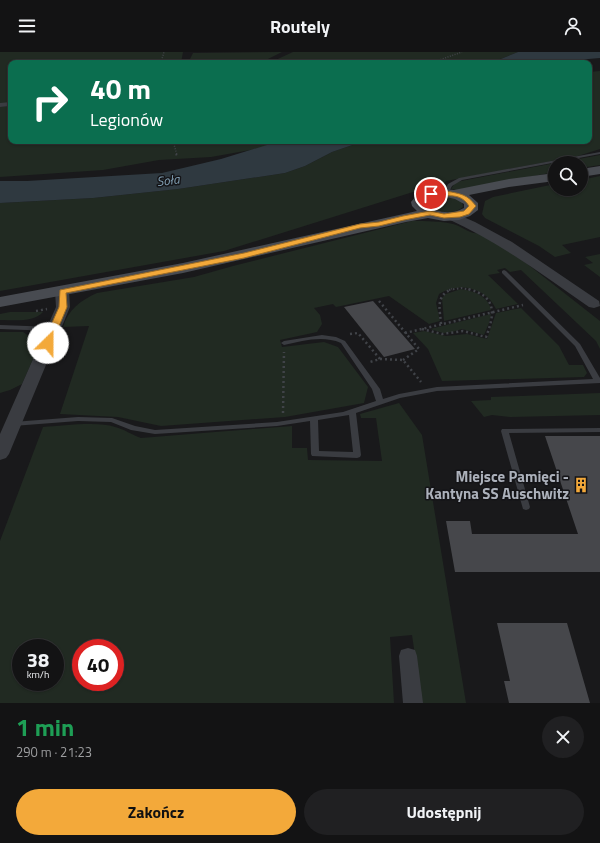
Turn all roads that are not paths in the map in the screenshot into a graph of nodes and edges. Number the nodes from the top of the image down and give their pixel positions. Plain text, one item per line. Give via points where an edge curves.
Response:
1 (600, 153) edge
2 (600, 170) edge
3 (588, 172) edge
4 (548, 178) edge
5 (536, 180) junction
6 (450, 194) junction
7 (471, 206) junction
8 (424, 210) junction
9 (452, 216) junction
10 (504, 272) dead end
11 (62, 291) junction
12 (0, 302) edge
13 (597, 307) edge
14 (0, 327) edge
15 (54, 329) junction
16 (284, 343) road end
17 (599, 381) edge
18 (380, 402) junction
19 (352, 412) junction
20 (314, 419) junction
21 (13, 424) junction
22 (600, 430) edge
23 (0, 454) edge
24 (526, 507) dead end
25 (408, 656) dead end
26 (413, 703) edge

1 - 6 lane via 461,179 450,185
2 - 3 main road
4 - 5 main road
5 - 6 main road via 509,182
5 - 7 main road via 480,195
6 - 7 main road via 462,196
6 - 8 main road via 424,196 418,202
7 - 9 main road via 467,213
7 - 13 street via 476,217 526,246 562,273
8 - 9 main road
8 - 11 main road via 403,218 244,255
9 - 13 street via 472,224 515,249
10 - 17 lane via 578,345
11 - 12 main road
11 - 15 street via 63,307
14 - 15 lane
15 - 21 street
16 - 18 lane via 324,337 336,338 343,342 376,389
17 - 18 lane via 437,388
18 - 19 lane
19 - 20 lane
19 - 20 lane via 357,455 315,454
20 - 21 lane via 155,432 112,420 78,419
21 - 23 street
22 - 24 lane via 505,431
25 - 26 street

